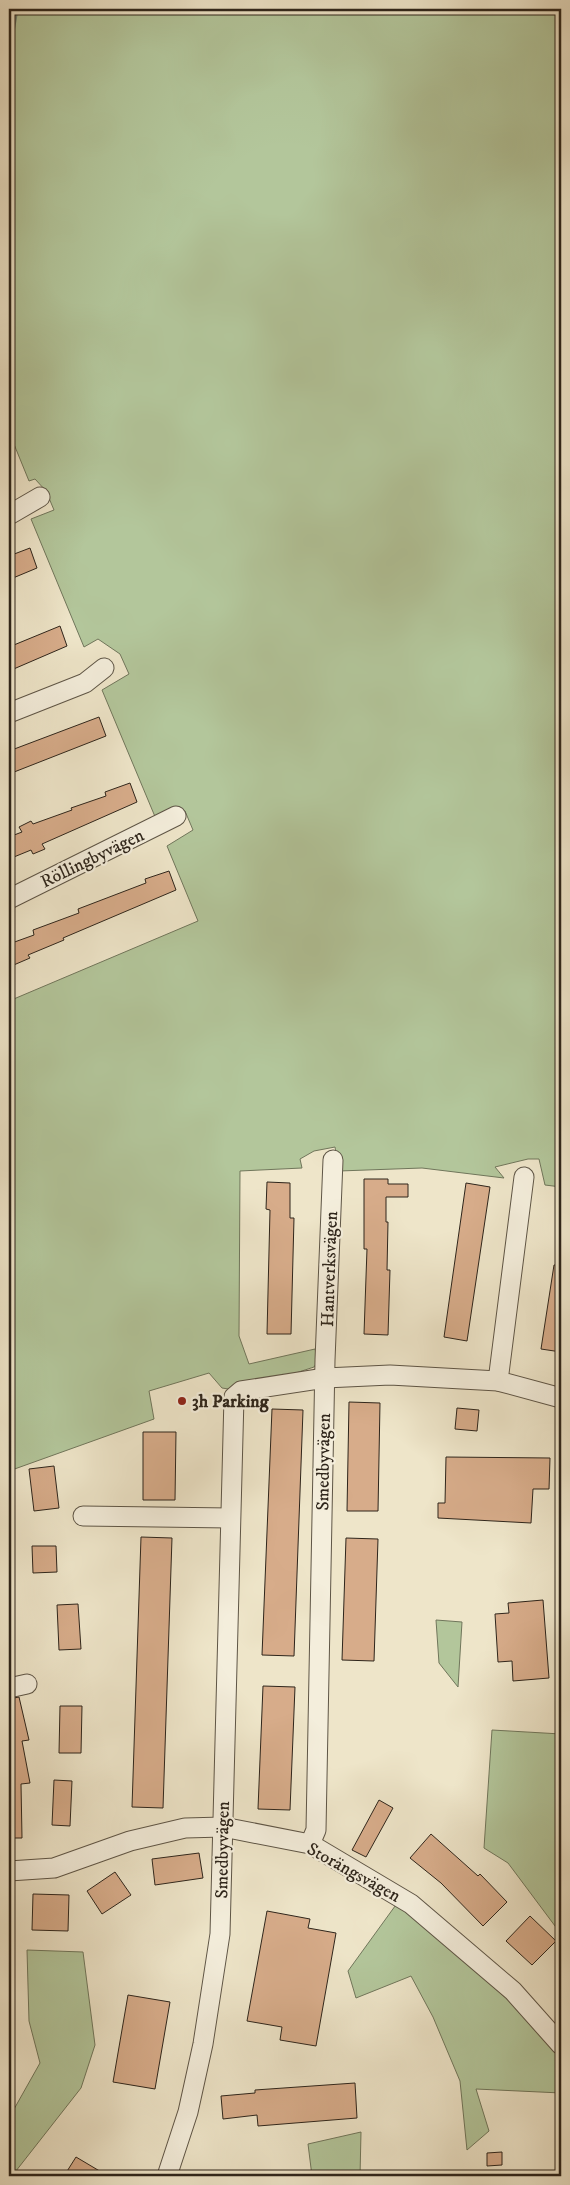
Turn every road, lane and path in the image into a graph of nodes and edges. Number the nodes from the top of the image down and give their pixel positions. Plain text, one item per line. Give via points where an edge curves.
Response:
1 (40, 497) dead end
2 (9, 515) edge
3 (104, 668) dead end
4 (9, 713) edge
5 (176, 816) dead end
6 (9, 899) edge
7 (333, 1160) dead end
8 (524, 1177) dead end
9 (324, 1378) junction
10 (498, 1381) junction
11 (561, 1398) edge
12 (82, 1516) dead end
13 (230, 1518) junction
14 (223, 1827) junction
15 (310, 1844) junction
16 (9, 1871) edge
17 (561, 2045) edge
18 (167, 2176) edge

1 - 2 street
3 - 4 street via 85,683
5 - 6 street, Röllingbyvägen
7 - 9 street, Hantverksvägen
8 - 10 street
9 - 10 street via 390,1375
9 - 13 street, Smedbyvägen via 241,1391 234,1397
9 - 15 street, Smedbyvägen via 316,1830
10 - 11 street
12 - 13 street
13 - 14 street, Smedbyvägen
14 - 15 street, Storängsvägen
14 - 16 street, Storängsvägen via 185,1828 130,1841 54,1868
14 - 18 street, Smedbyvägen via 220,1934 204,2035 188,2112
15 - 17 street, Storängsvägen via 411,1904 513,1991

